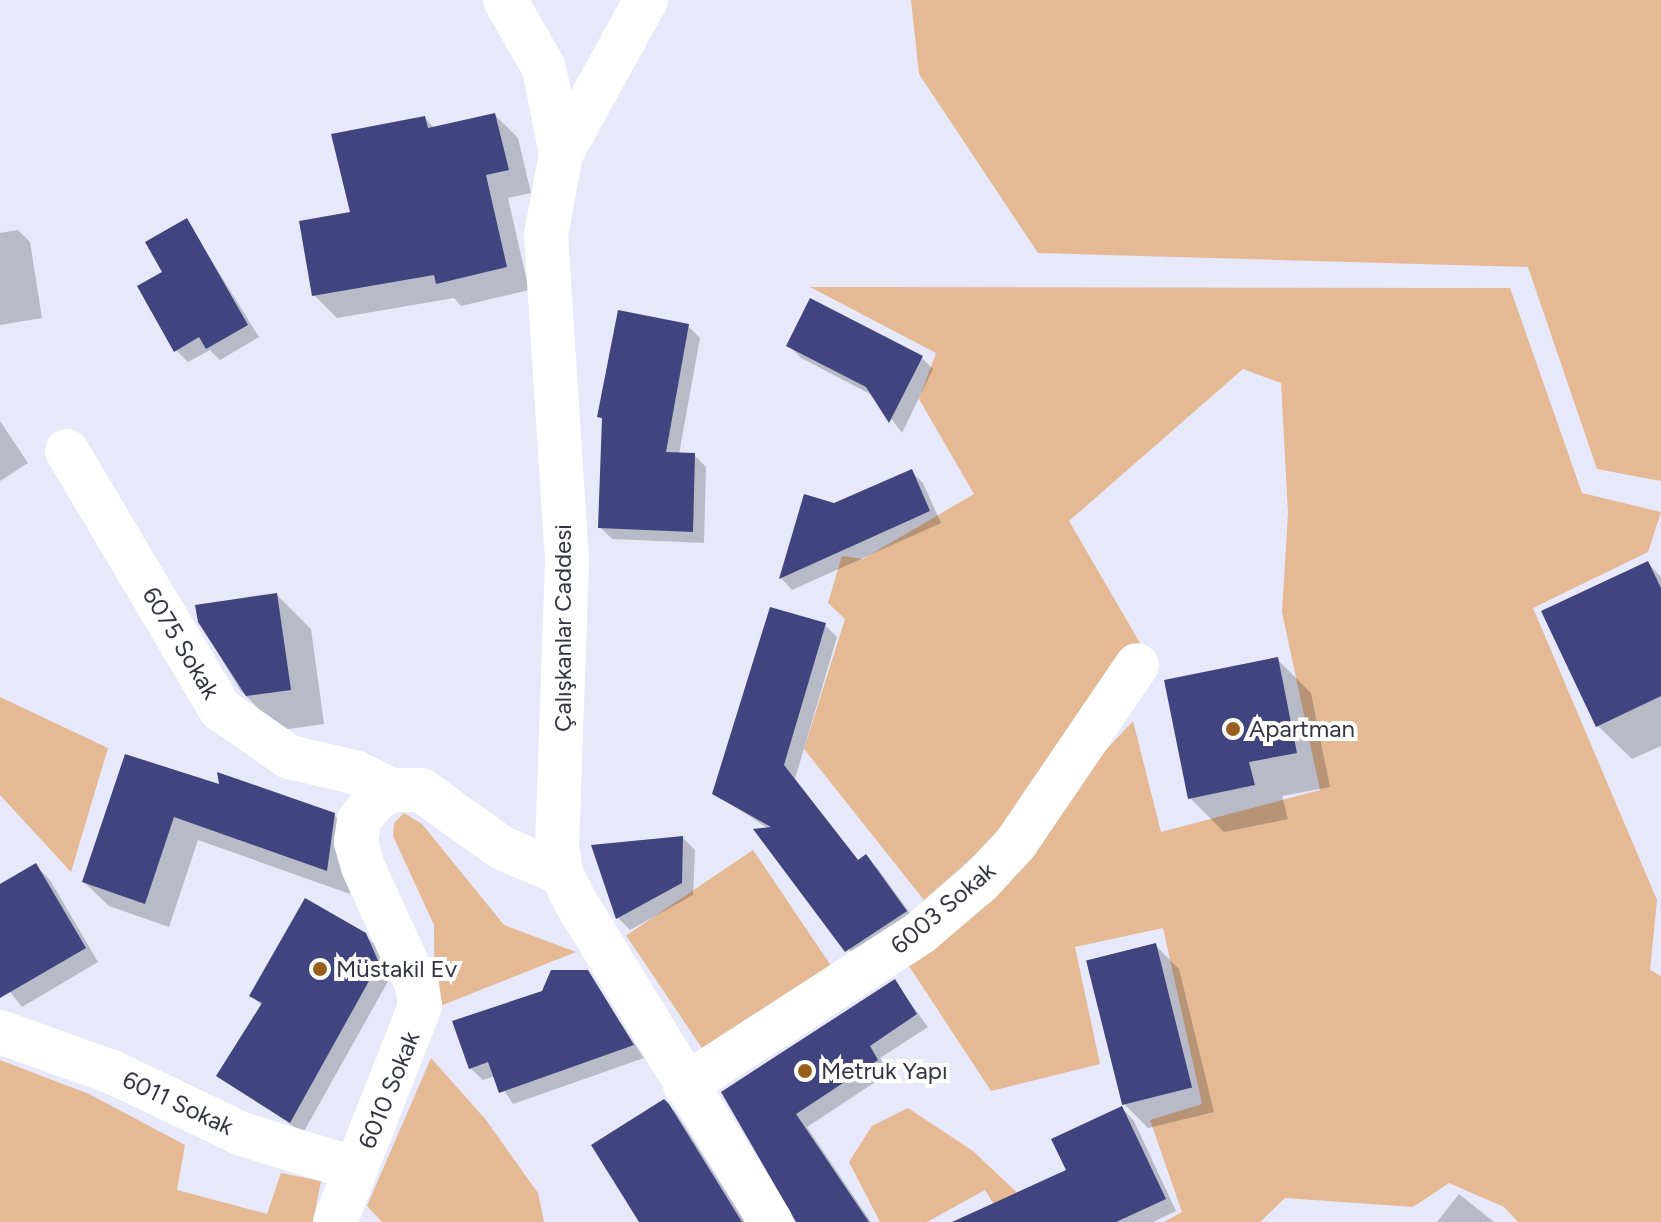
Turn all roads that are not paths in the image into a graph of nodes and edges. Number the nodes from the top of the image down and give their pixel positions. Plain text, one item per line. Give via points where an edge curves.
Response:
1 (505, 0) edge
2 (646, 0) edge
3 (561, 154) junction
4 (67, 451) dead end
5 (1137, 665) dead end
6 (392, 790) junction
7 (561, 873) junction
8 (0, 1032) edge
9 (685, 1085) junction
10 (356, 1169) junction
11 (335, 1222) edge
12 (771, 1222) edge

1 - 3 street via 544,68
2 - 3 street, Çalışkanlar Caddesi
3 - 7 street, Çalışkanlar Caddesi via 546,235 567,562 557,845
4 - 6 street, 6075 Sokak via 220,709 289,757 354,772
5 - 9 street, 6003 Sokak via 1016,843 980,882 920,933
6 - 7 street, 6075 Sokak via 421,790 502,848
6 - 10 street, 6010 Sokak via 375,800 359,820 356,842 382,914 417,985 420,1006
7 - 9 street, Çalışkanlar Caddesi
8 - 10 street, 6011 Sokak via 112,1072 242,1134
9 - 12 street, Çalışkanlar Caddesi
10 - 11 street, 6010 Sokak

